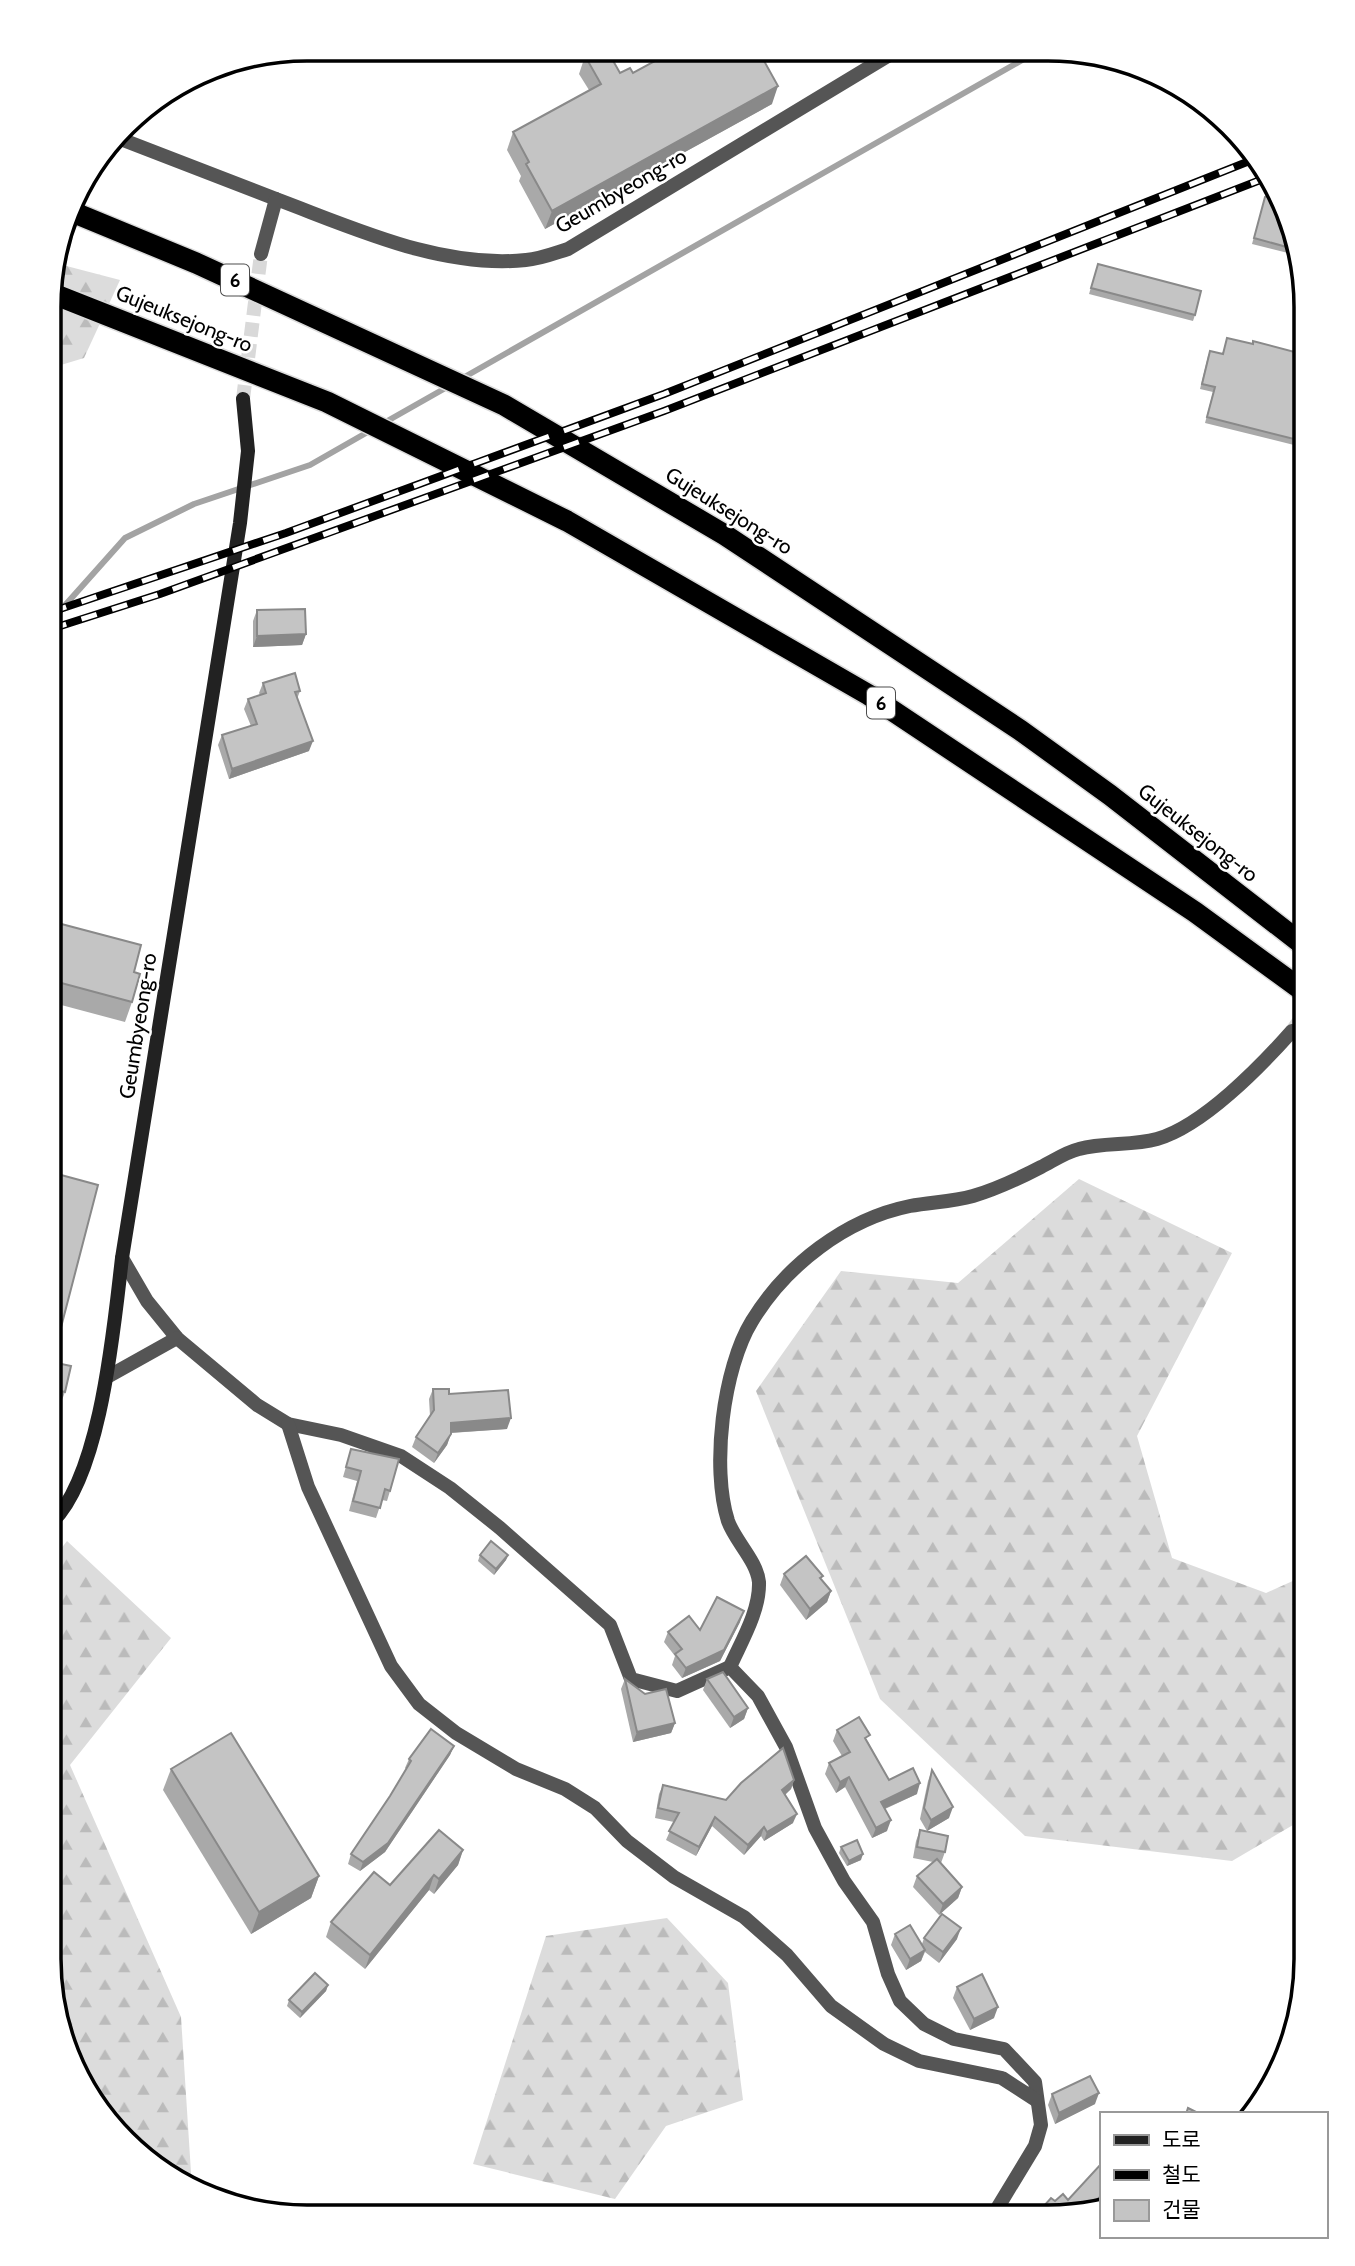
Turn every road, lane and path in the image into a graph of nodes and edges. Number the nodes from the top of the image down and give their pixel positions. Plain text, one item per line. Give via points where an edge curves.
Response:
1 (879, 61) edge
2 (126, 141) edge
3 (276, 199) junction
4 (79, 215) edge
5 (261, 254) tunnel mouth
6 (62, 297) edge
7 (243, 399) tunnel mouth
8 (1294, 937) edge
9 (1294, 984) edge
10 (1292, 1031) tunnel mouth
11 (122, 1258) junction
12 (177, 1338) junction
13 (109, 1376) junction
14 (288, 1424) junction
15 (61, 1511) edge
16 (730, 1667) junction
17 (1036, 2101) junction
18 (999, 2205) edge

1 - 3 street, Geumbyeong-ro via 568,249 527,261 465,259 382,238
2 - 3 street, Geumbyeong-ro
3 - 5 street
4 - 8 highway, Gujeuksejong-ro / 6 via 398,353 504,405 725,536 902,650 1110,795
6 - 9 highway, Gujeuksejong-ro / 6 via 327,402 567,521 869,695 1195,912
7 - 11 street, Geumbyeong-ro via 248,451 240,523
10 - 16 street via 1255,1073 1199,1116 1158,1138 1077,1149 1002,1187 872,1217 797,1264 752,1321 732,1366 721,1473 728,1521 759,1580 757,1600
11 - 12 street via 147,1301
11 - 13 street, Geumbyeong-ro
12 - 13 street
12 - 14 street via 257,1405
13 - 15 street, Geumbyeong-ro via 82,1472
14 - 16 street via 341,1434 401,1456 450,1488 610,1625 631,1679 677,1691
14 - 17 street via 308,1487 346,1570 391,1666 419,1704 516,1769 565,1789 595,1808 627,1841 674,1877 744,1917 787,1955 831,2006 884,2044 919,2061 1002,2078
16 - 17 street via 758,1696 786,1747 815,1828 873,1922 900,2001 924,2024 954,2039 1004,2049 1035,2082
17 - 18 street via 1041,2125 1035,2146

